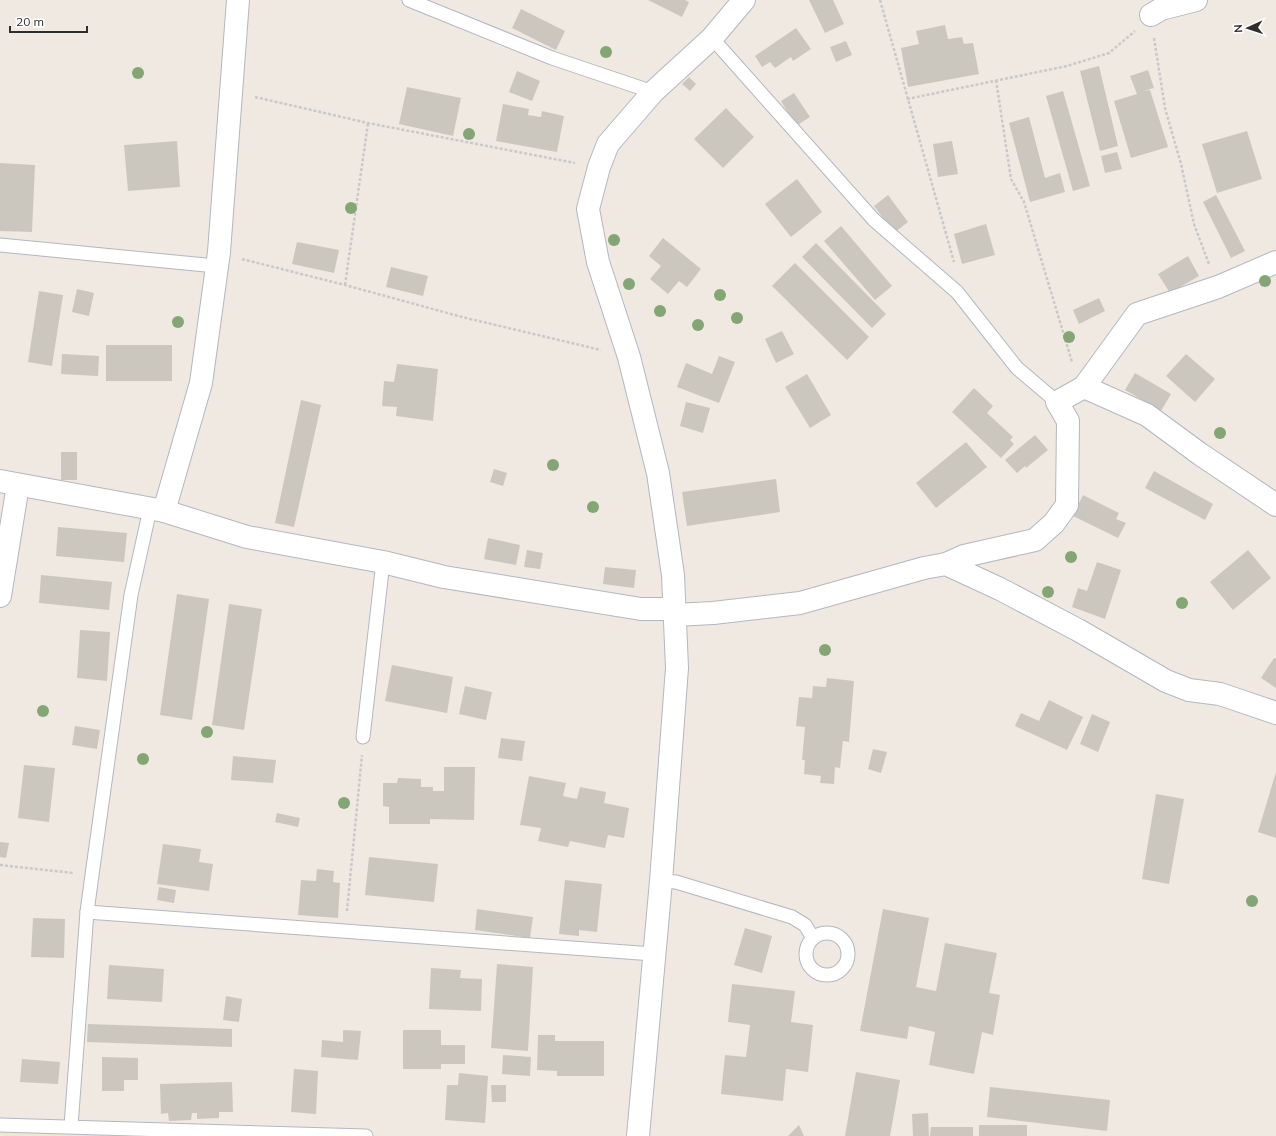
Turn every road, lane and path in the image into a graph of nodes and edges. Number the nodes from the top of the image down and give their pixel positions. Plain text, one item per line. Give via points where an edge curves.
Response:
1 (238, 0) edge
2 (409, 0) edge
3 (744, 0) edge
4 (880, 0) edge
5 (1196, 0) edge
6 (1151, 15) junction
7 (712, 38) junction
8 (996, 80) junction
9 (231, 92) junction
10 (653, 92) junction
11 (907, 99) junction
12 (368, 123) junction
13 (599, 168) junction
14 (0, 245) edge
15 (217, 259) junction
16 (1276, 262) edge
17 (345, 285) junction
18 (1218, 287) junction
19 (957, 292) junction
20 (629, 357) junction
21 (1084, 387) junction
22 (1057, 402) junction
23 (9, 483) edge
24 (1276, 505) edge
25 (157, 510) junction
26 (383, 562) junction
27 (946, 564) junction
28 (0, 596) edge
29 (675, 612) junction
30 (1276, 713) edge
31 (363, 737) joint
32 (0, 865) edge
33 (92, 875) junction
34 (661, 881) junction
35 (87, 912) junction
36 (345, 930) junction
37 (813, 938) dead end
38 (653, 954) junction
39 (0, 1125) edge
40 (71, 1126) junction
41 (366, 1136) edge
42 (638, 1136) edge

1 - 9 street
2 - 10 lane via 552,58
3 - 7 street
4 - 11 path
5 - 6 street via 1161,9
6 - 8 path via 1109,53 1067,66
6 - 18 path via 1165,108 1194,224
7 - 10 street
7 - 19 lane via 874,220
8 - 11 path
8 - 21 path via 1011,179 1024,202 1071,359
9 - 12 path
9 - 15 street
10 - 13 street via 608,144
11 - 19 path via 961,285
12 - 13 path
12 - 17 path
13 - 20 street via 588,209 598,262
14 - 15 lane
15 - 17 path
15 - 25 street via 201,383
16 - 18 street
17 - 20 path via 462,317
18 - 21 street via 1137,314
19 - 22 lane via 1017,368
20 - 29 street via 658,473 673,575
21 - 22 street
21 - 24 street via 1147,416
22 - 27 street via 1068,421 1067,505 1054,523 1035,540 964,556
23 - 25 street
23 - 28 street
25 - 26 street via 247,537
25 - 33 lane via 131,595
26 - 29 street via 452,578
26 - 31 lane
27 - 29 street via 800,603 714,613
27 - 30 street via 1064,623 1166,681 1189,690 1220,694
29 - 34 street via 677,668
31 - 36 path
32 - 33 path
33 - 35 lane
34 - 37 lane via 676,882 792,917 805,925
34 - 38 street
35 - 36 lane
35 - 40 lane
36 - 38 lane
38 - 42 street
39 - 40 lane
40 - 41 lane

